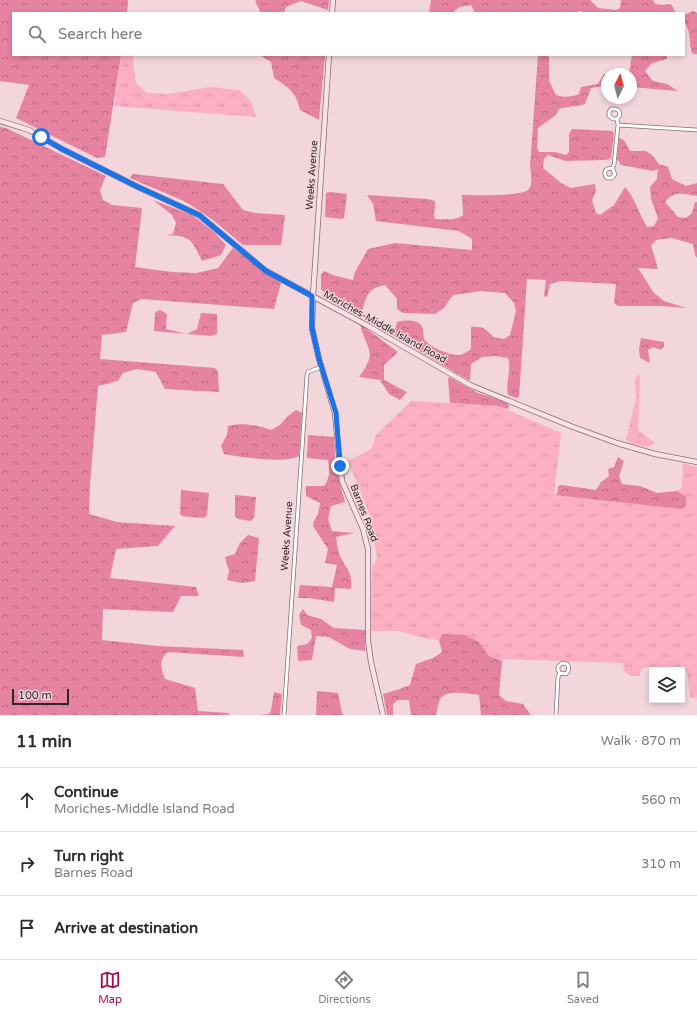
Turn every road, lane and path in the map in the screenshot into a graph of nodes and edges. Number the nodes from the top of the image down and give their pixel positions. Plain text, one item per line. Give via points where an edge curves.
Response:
1 (333, 0) edge
2 (332, 12) edge
3 (329, 56) edge
4 (617, 119) dead end
5 (0, 121) edge
6 (618, 125) junction
7 (697, 130) edge
8 (612, 168) dead end
9 (312, 296) junction
10 (322, 367) junction
11 (697, 462) edge
12 (560, 673) dead end
13 (284, 715) edge
14 (383, 715) edge
15 (556, 715) edge

1 - 2 main road
3 - 9 main road, Weeks Avenue
4 - 6 street
5 - 9 main road, Moriches-Middle Island Road via 29,130 62,149 199,215 266,271
6 - 7 street
6 - 8 street
9 - 10 main road, Barnes Road via 312,328
9 - 11 main road, Moriches-Middle Island Road via 477,389 617,443
10 - 13 street, Weeks Avenue via 308,372 307,375
10 - 14 main road, Barnes Road via 336,413 342,481 363,529 368,548 368,641
12 - 15 street

